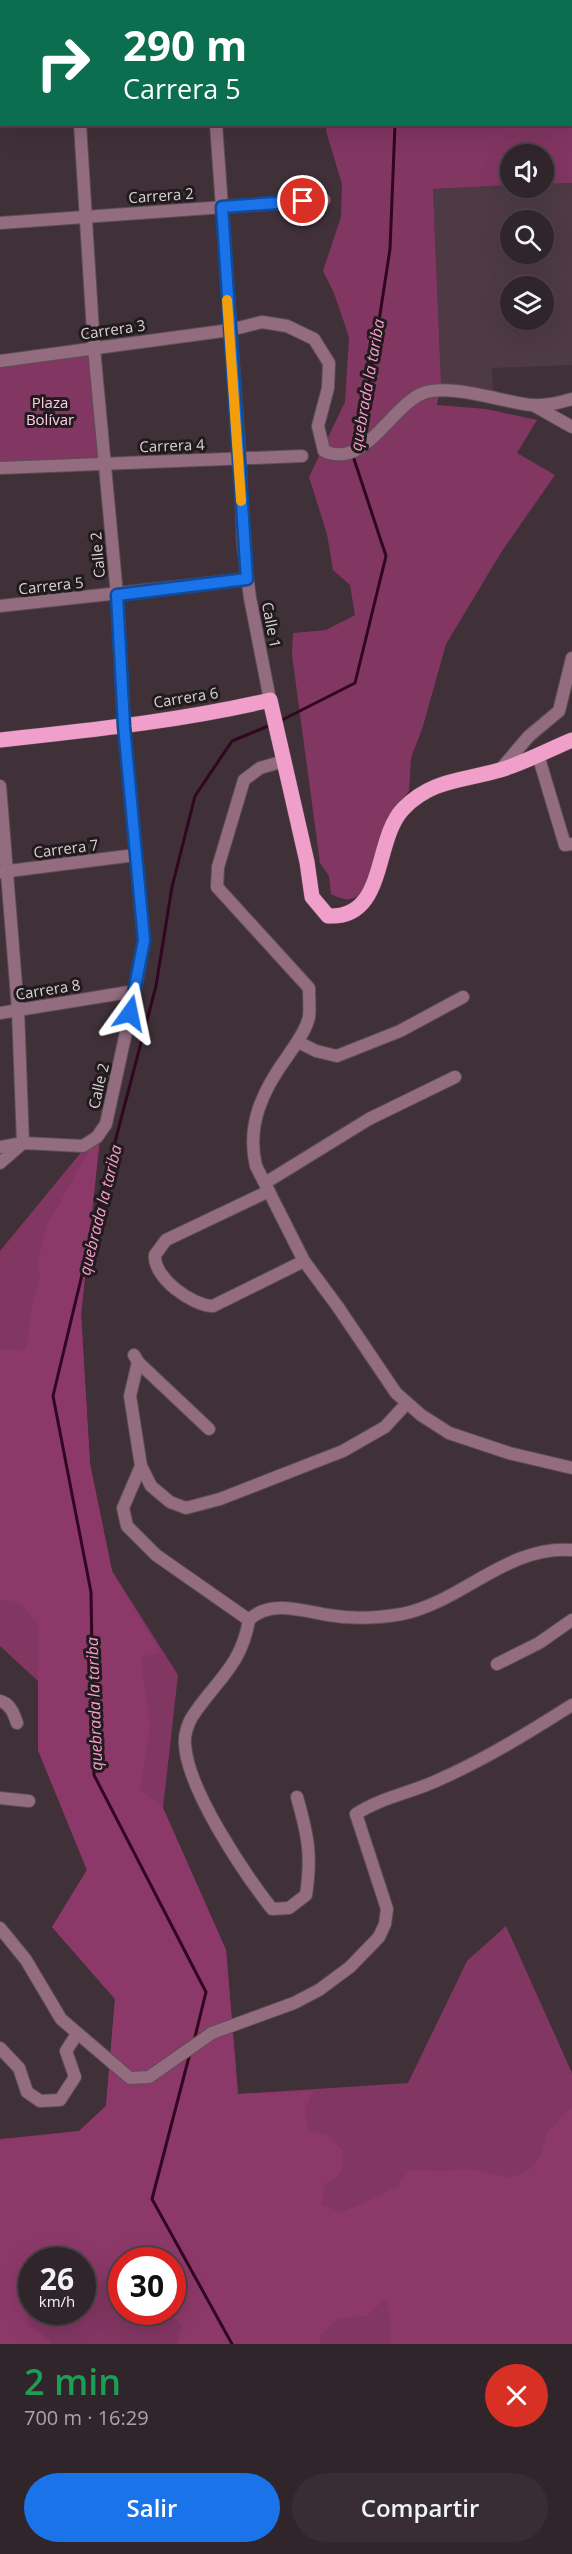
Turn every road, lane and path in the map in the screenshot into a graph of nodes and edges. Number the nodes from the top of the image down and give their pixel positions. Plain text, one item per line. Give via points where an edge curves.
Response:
1 (80, 126) edge
2 (216, 126) edge
3 (324, 200) dead end
4 (222, 207) junction
5 (87, 215) junction
6 (0, 223) edge
7 (230, 330) junction
8 (94, 348) junction
9 (0, 361) edge
10 (572, 399) edge
11 (533, 405) junction
12 (572, 427) edge
13 (302, 456) dead end
14 (240, 459) junction
15 (105, 463) junction
16 (0, 468) edge
17 (247, 579) junction
18 (117, 595) junction
19 (0, 606) edge
20 (572, 658) edge
21 (270, 700) junction
22 (124, 726) junction
23 (0, 740) edge
24 (572, 740) edge
25 (538, 754) junction
26 (284, 761) junction
27 (500, 770) junction
28 (0, 786) edge
29 (572, 844) edge
30 (135, 855) junction
31 (3, 872) edge
32 (135, 991) junction
33 (463, 998) dead end
34 (18, 1010) junction
35 (0, 1013) edge
36 (298, 1042) junction
37 (455, 1077) dead end
38 (23, 1143) junction
39 (0, 1147) edge
40 (0, 1163) edge
41 (267, 1187) junction
42 (304, 1261) junction
43 (407, 1402) junction
44 (209, 1429) dead end
45 (141, 1466) junction
46 (572, 1468) edge
47 (572, 1550) edge
48 (249, 1620) junction
49 (572, 1620) edge
50 (497, 1664) dead end
51 (0, 1701) edge
52 (572, 1705) edge
53 (17, 1723) dead end
54 (297, 1797) dead end
55 (0, 1798) edge
56 (29, 1801) dead end
57 (0, 1928) edge
58 (77, 2034) junction
59 (0, 2048) edge

1 - 5 street, Calle 2
2 - 4 street, Calle 1
3 - 4 street, Carrera 2
4 - 5 street, Carrera 2
4 - 7 street, Calle 1
5 - 6 street, Carrera 2
5 - 8 street, Calle 2
7 - 8 street, Carrera 3
7 - 11 street, Carrera 3 via 262,322 287,326 314,339 329,363 328,388 318,426 324,451 333,455 350,453 368,444 383,424 423,393 452,391
7 - 14 street, Calle 1
8 - 9 street, Carrera 3
8 - 15 street, Calle 2
10 - 11 street
11 - 12 street
13 - 14 street, Carrera 4
14 - 15 street, Carrera 4
14 - 17 street, Calle 1
15 - 16 street, Carrera 4
15 - 18 street, Calle 2
17 - 18 street, Carrera 5
17 - 21 street, Calle 1
18 - 19 street, Carrera 5
18 - 22 street, Calle 2
20 - 27 street via 559,711 529,736
21 - 22 main road, Carrera 6
21 - 26 main road
22 - 23 main road, Carrera 6
22 - 30 street, Calle 2
24 - 25 main road
25 - 27 main road
25 - 29 street via 565,845
26 - 27 main road via 312,897 328,916 342,917 367,897 376,881 388,829 418,795 437,784
26 - 36 street via 260,768 244,780 218,867 218,887 309,988 309,1017
28 - 31 street
30 - 31 street, Carrera 7
30 - 32 street, Calle 2 via 144,940
31 - 34 street
32 - 34 street, Carrera 8
32 - 38 street, Calle 2 via 106,1124 97,1137 83,1146
33 - 36 street via 400,1031 337,1056
34 - 35 street, Carrera 8
34 - 38 street
36 - 41 street via 262,1097 256,1115 252,1150
37 - 41 street via 369,1119
38 - 39 street
38 - 40 street
41 - 42 street
41 - 42 street via 166,1240 155,1255 160,1275 202,1304 213,1306
42 - 43 street via 396,1393
43 - 45 street via 385,1427 343,1451 220,1499 186,1508 170,1502 151,1486
43 - 46 street via 448,1433
44 - 45 street via 136,1359 130,1396
45 - 48 street via 123,1508 127,1526 156,1556
47 - 48 street via 521,1557 447,1597 404,1614 372,1617 329,1615 302,1608 273,1609
48 - 54 street via 243,1646 232,1668 190,1720 184,1742 198,1788 252,1881 273,1909 288,1908 306,1895 311,1864
49 - 50 street via 539,1643
51 - 53 street via 13,1712
52 - 58 street via 491,1755 436,1782 369,1805 356,1814 387,1909 385,1924 350,1967 319,1990 212,2033 149,2077 130,2078
55 - 56 street
57 - 58 street via 26,1960 61,2019
58 - 59 street via 66,2051 75,2077 60,2100 40,2101 27,2092 19,2068

